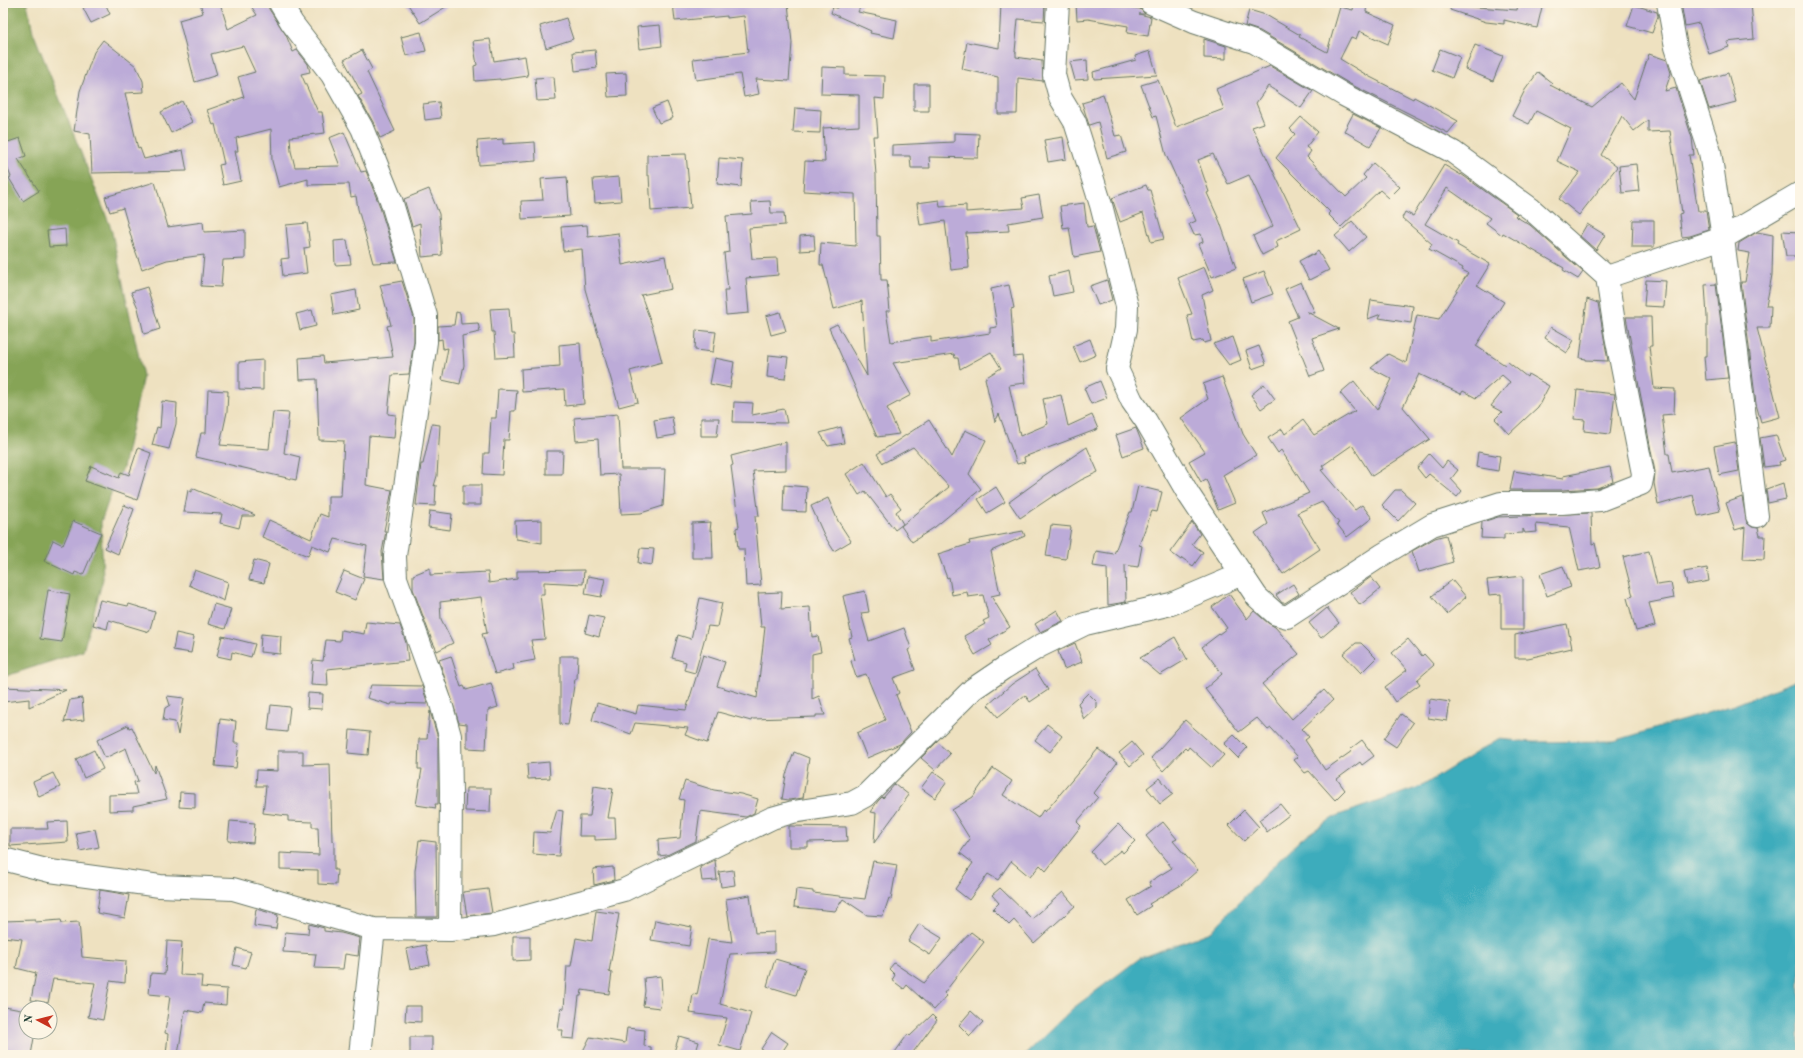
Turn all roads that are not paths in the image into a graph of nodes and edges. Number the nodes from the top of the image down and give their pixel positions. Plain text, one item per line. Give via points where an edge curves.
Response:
1 (280, 3) edge
2 (1058, 3) edge
3 (1150, 3) edge
4 (1668, 3) edge
5 (1800, 192) edge
6 (1723, 238) junction
7 (1608, 276) junction
8 (1757, 516) dead end
9 (1242, 574) junction
10 (3, 859) edge
11 (374, 929) junction
12 (450, 930) junction
13 (360, 1055) edge

1 - 12 street via 332,75 362,128 392,200 426,316 426,342 395,556 396,578 440,700 450,736
2 - 9 street via 1054,75 1060,97 1075,122 1101,205 1127,306 1126,328 1117,369 1132,401 1189,495
3 - 7 street via 1194,22 1254,42 1344,95 1453,152 1531,209
4 - 6 street via 1676,47 1710,152
5 - 6 street
6 - 7 street
6 - 8 street
7 - 9 street via 1616,336 1643,474 1641,484 1600,500 1501,503 1432,525 1287,617 1276,614 1258,597
9 - 12 street via 1171,604 1085,624 1040,646 973,689 865,796 852,803 793,812 772,818 624,890 494,925
10 - 11 street via 50,871 160,886 233,889
11 - 12 street
11 - 13 street

